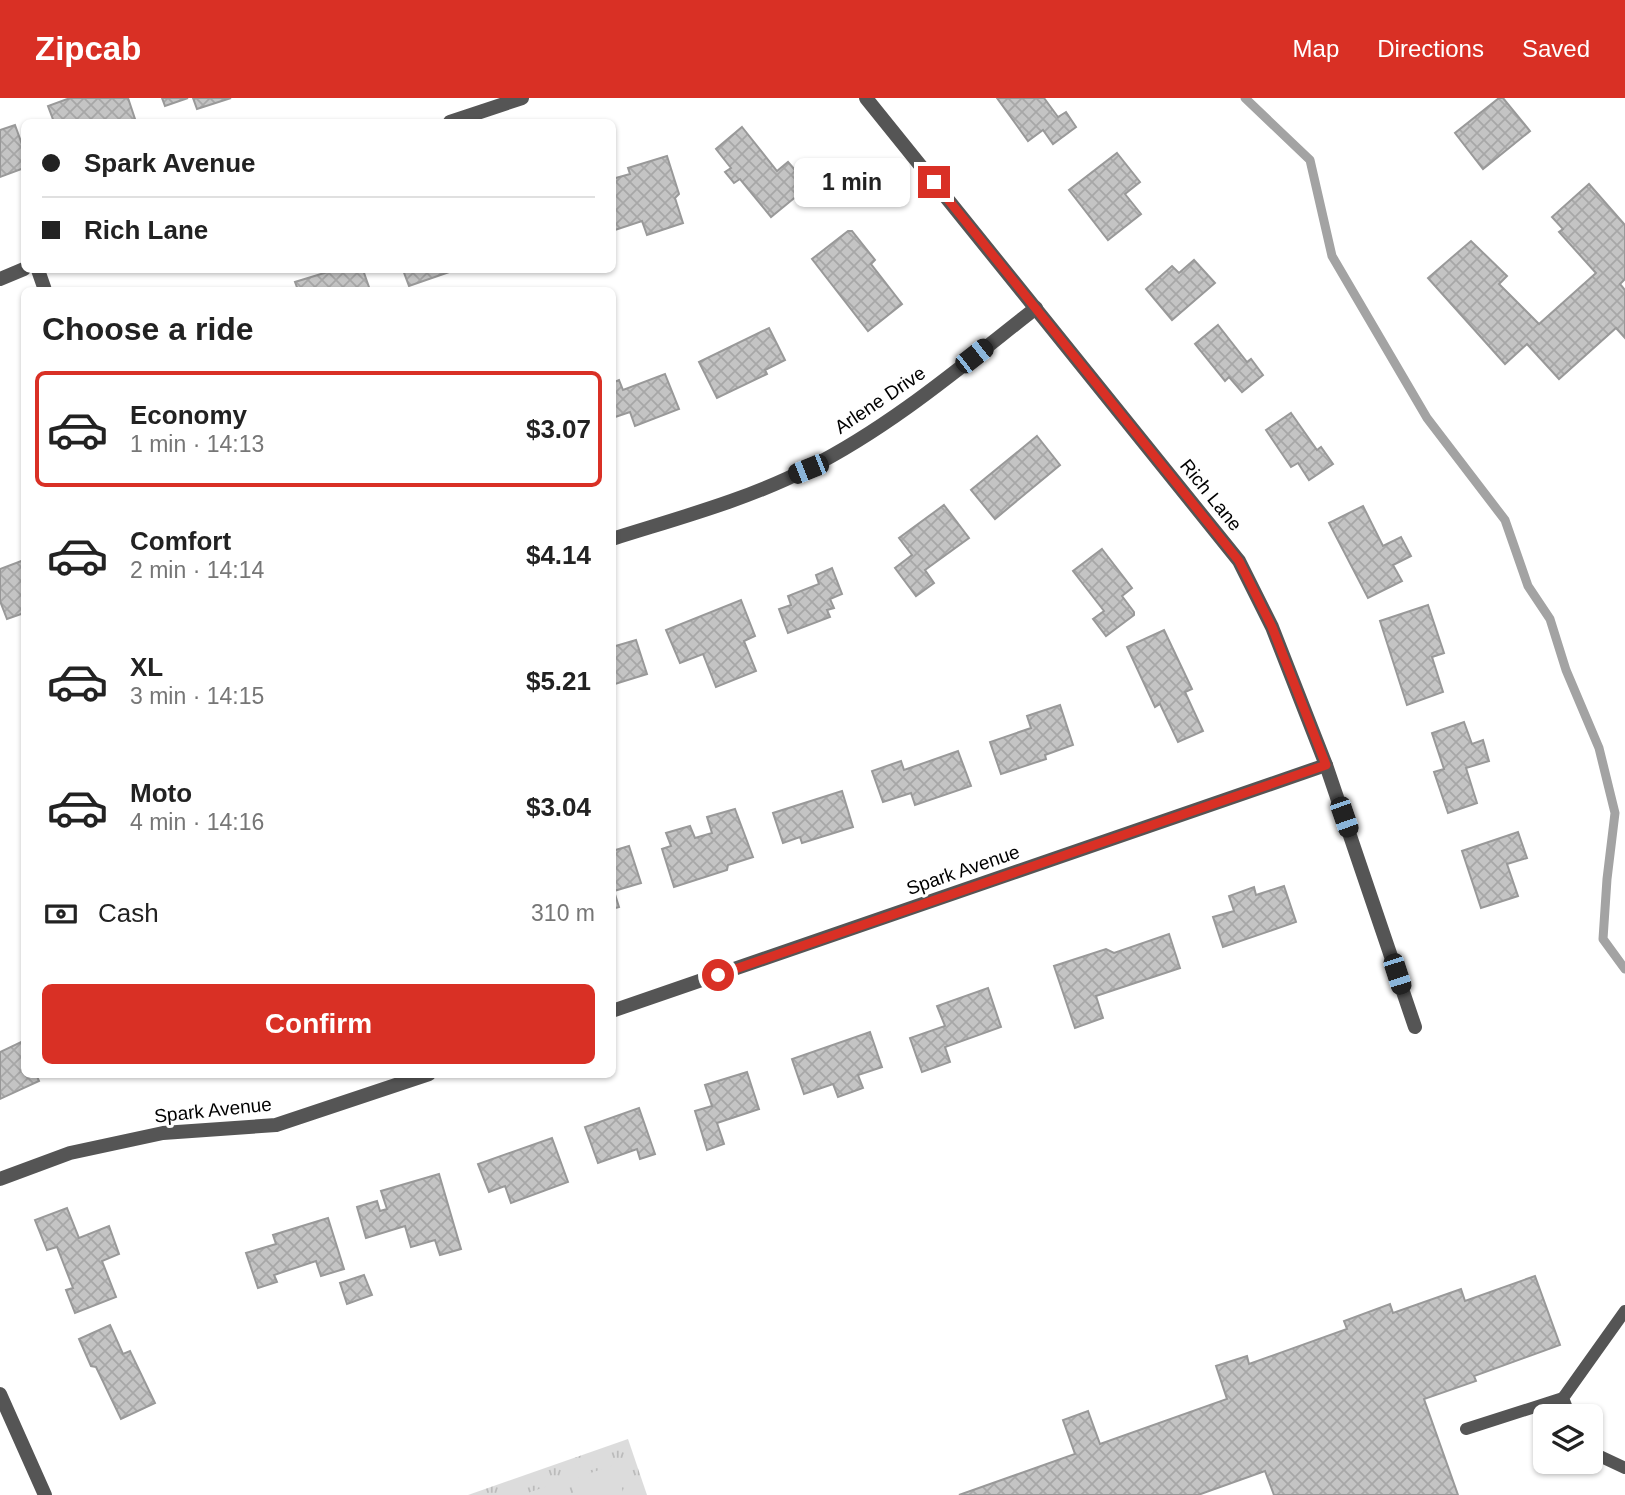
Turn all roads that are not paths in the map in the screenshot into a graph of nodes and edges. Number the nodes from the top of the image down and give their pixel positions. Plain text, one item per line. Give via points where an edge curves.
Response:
1 (522, 98) edge
2 (866, 98) edge
3 (459, 119) edge
4 (21, 270) edge
5 (0, 279) edge
6 (1036, 308) junction
7 (616, 538) edge
8 (1326, 765) junction
9 (616, 1010) edge
10 (1415, 1027) dead end
11 (406, 1078) edge
12 (388, 1081) edge
13 (0, 1179) edge
14 (1625, 1311) edge
15 (0, 1394) edge
16 (1563, 1398) junction
17 (1565, 1404) edge
18 (1465, 1429) dead end
19 (1603, 1458) edge
20 (1625, 1468) edge
21 (45, 1495) edge

1 - 3 street
2 - 6 street, Rich Lane
4 - 5 street
6 - 7 street, Arlene Drive via 890,421 808,469 721,505
6 - 8 street, Rich Lane via 1239,561 1272,627
8 - 9 street, Spark Avenue
8 - 10 street, Rich Lane
11 - 12 street, Spark Avenue
12 - 13 street, Spark Avenue via 276,1125 163,1133 70,1153
14 - 16 lane
15 - 21 street
16 - 17 lane
16 - 18 lane
19 - 20 lane

